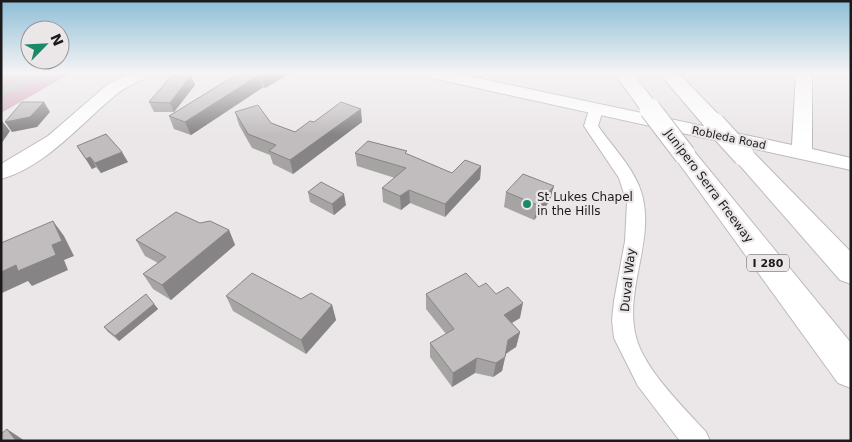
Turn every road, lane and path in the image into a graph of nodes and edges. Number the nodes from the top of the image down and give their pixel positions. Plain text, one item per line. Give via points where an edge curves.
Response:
1 (108, 94) edge
2 (523, 94) edge
3 (638, 94) edge
4 (687, 94) edge
5 (803, 94) edge
6 (596, 110) junction
7 (802, 154) junction
8 (851, 164) edge
9 (1, 172) edge
10 (851, 272) edge
11 (851, 371) edge
12 (697, 441) edge

1 - 9 street via 56,140
2 - 6 street, Robleda Road
3 - 11 highway, Junipero Serra Freeway / I 280, bridge
4 - 10 highway, bridge
5 - 7 street
6 - 7 street, Robleda Road
6 - 12 street, Duval Way via 591,126 632,188 636,218 628,276 625,339 644,378
7 - 8 street, Robleda Road

